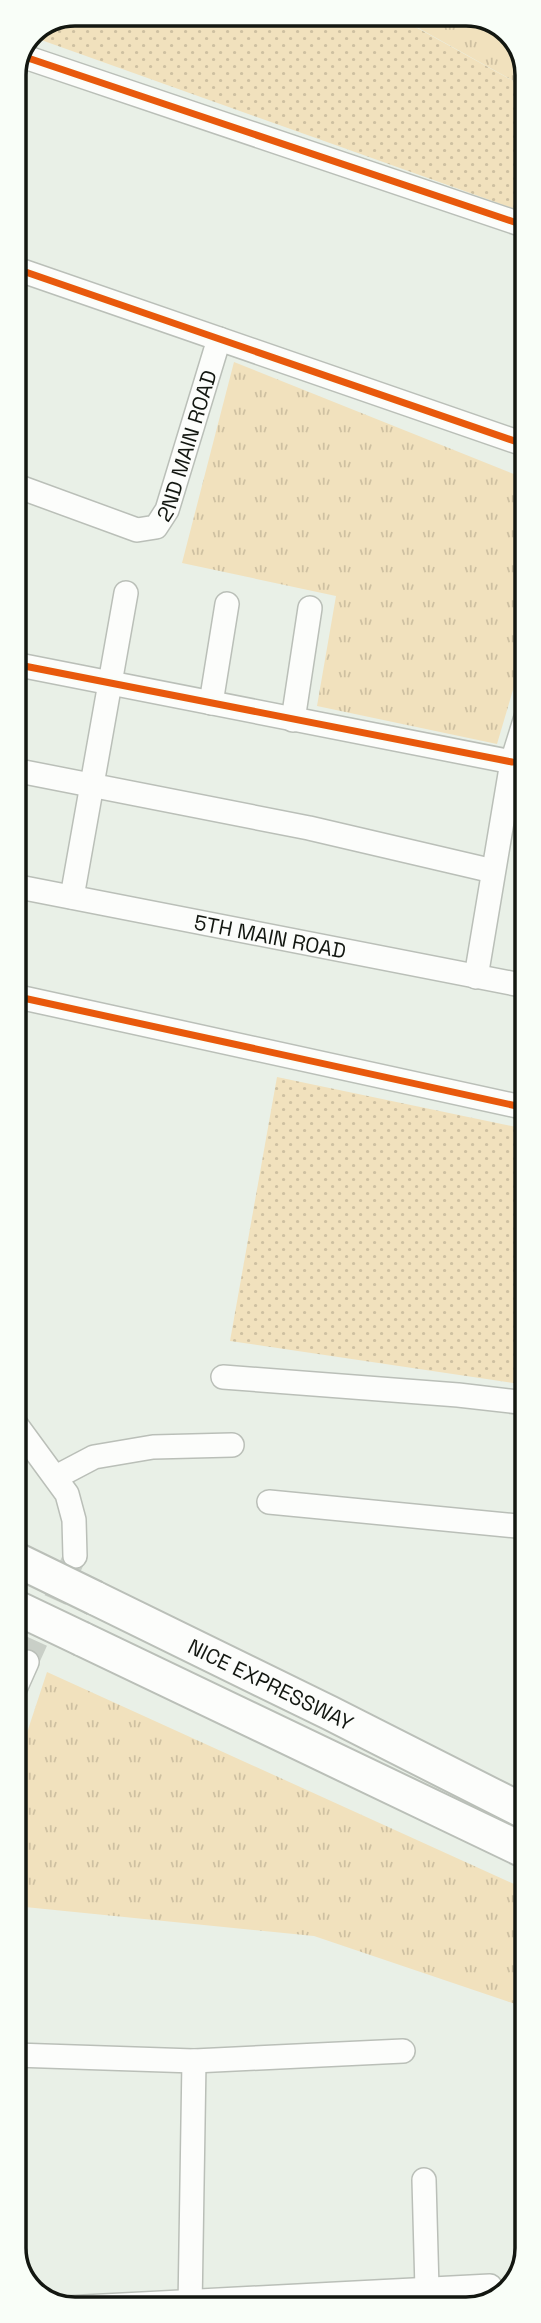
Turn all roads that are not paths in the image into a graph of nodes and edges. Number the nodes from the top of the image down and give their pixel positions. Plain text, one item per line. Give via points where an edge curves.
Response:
1 (29, 58) edge
2 (515, 222) edge
3 (26, 272) edge
4 (219, 339) junction
5 (515, 442) edge
6 (26, 489) edge
7 (126, 593) dead end
8 (227, 604) dead end
9 (310, 608) dead end
10 (26, 666) edge
11 (110, 682) junction
12 (211, 703) junction
13 (293, 720) junction
14 (515, 752) edge
15 (512, 762) junction
16 (26, 772) edge
17 (91, 785) junction
18 (493, 871) junction
19 (26, 888) edge
20 (72, 897) junction
21 (476, 977) junction
22 (515, 984) edge
23 (26, 998) edge
24 (515, 1106) edge
25 (223, 1377) dead end
26 (515, 1402) edge
27 (26, 1438) edge
28 (232, 1445) dead end
29 (55, 1477) junction
30 (269, 1502) dead end
31 (515, 1526) edge
32 (75, 1556) tunnel mouth
33 (26, 1564) edge
34 (26, 1612) edge
35 (515, 1807) edge
36 (515, 1846) edge
37 (403, 2051) dead end
38 (26, 2055) edge
39 (194, 2061) junction
40 (424, 2180) dead end
41 (490, 2286) dead end
42 (427, 2289) junction
43 (190, 2297) edge
44 (301, 2297) edge

1 - 2 street
3 - 4 street
4 - 5 street
4 - 6 street, 2ND MAIN ROAD via 167,510 156,527 137,530
7 - 11 street
8 - 12 street
9 - 13 street
10 - 11 street
11 - 12 street
11 - 17 street
12 - 13 street
13 - 15 street
14 - 15 street
15 - 18 street
16 - 17 street
17 - 18 street via 309,828
17 - 20 street
18 - 21 street
19 - 20 street, 5TH MAIN ROAD
20 - 21 street, 5TH MAIN ROAD
21 - 22 street, 5TH MAIN ROAD
23 - 24 street
25 - 26 street
27 - 29 street
28 - 29 street via 153,1447 94,1457
29 - 32 street via 67,1494 74,1520
30 - 31 street
33 - 35 highway, NICE EXPRESSWAY, bridge
34 - 36 highway, NICE EXPRESSWAY, bridge
37 - 39 street
38 - 39 street
39 - 43 street
40 - 42 street
41 - 42 street
42 - 44 street

